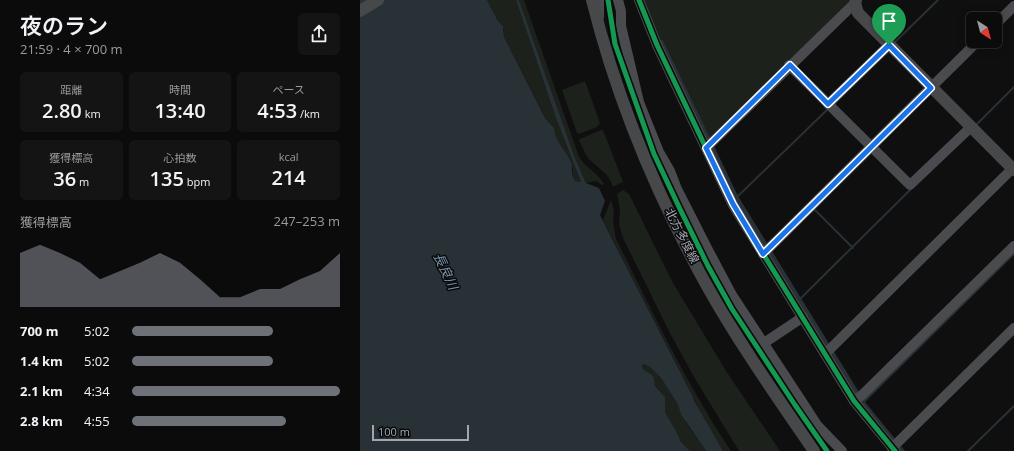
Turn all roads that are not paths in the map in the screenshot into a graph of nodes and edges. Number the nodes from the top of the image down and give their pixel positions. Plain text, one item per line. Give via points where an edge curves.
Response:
1 (378, 0) edge
2 (592, 0) edge
3 (599, 0) edge
4 (618, 0) edge
5 (639, 0) edge
6 (855, 2) edge
7 (1014, 6) edge
8 (360, 11) edge
9 (1002, 17) edge
10 (600, 31) junction
11 (891, 47) junction
12 (971, 48) edge
13 (790, 65) junction
14 (931, 88) junction
15 (830, 106) junction
16 (971, 126) junction
17 (709, 145) junction
18 (871, 147) junction
19 (1013, 169) edge
20 (1014, 246) edge
21 (764, 253) junction
22 (803, 317) junction
23 (1014, 328) edge
24 (764, 343) junction
25 (828, 351) junction
26 (858, 399) junction
27 (895, 447) edge
28 (814, 451) edge
29 (842, 451) edge

1 - 8 main road
2 - 10 main road, 北方多度線
3 - 10 street
4 - 24 street via 621,26 638,96 659,152 706,248 732,295
5 - 17 street via 657,45
6 - 11 main road via 858,13
6 - 13 street
7 - 9 street
10 - 28 main road, 北方多度線 via 620,93 660,194 707,286 762,375
11 - 14 main road
11 - 15 street
12 - 14 street
13 - 15 street
13 - 17 street
14 - 16 main road
14 - 18 street
15 - 18 street
16 - 18 street via 910,185
16 - 19 main road
17 - 21 street via 733,204
18 - 21 street
19 - 25 street
20 - 26 street
21 - 22 street
22 - 24 street
22 - 25 street
23 - 27 street
24 - 29 street via 813,420
25 - 26 street
26 - 27 street

